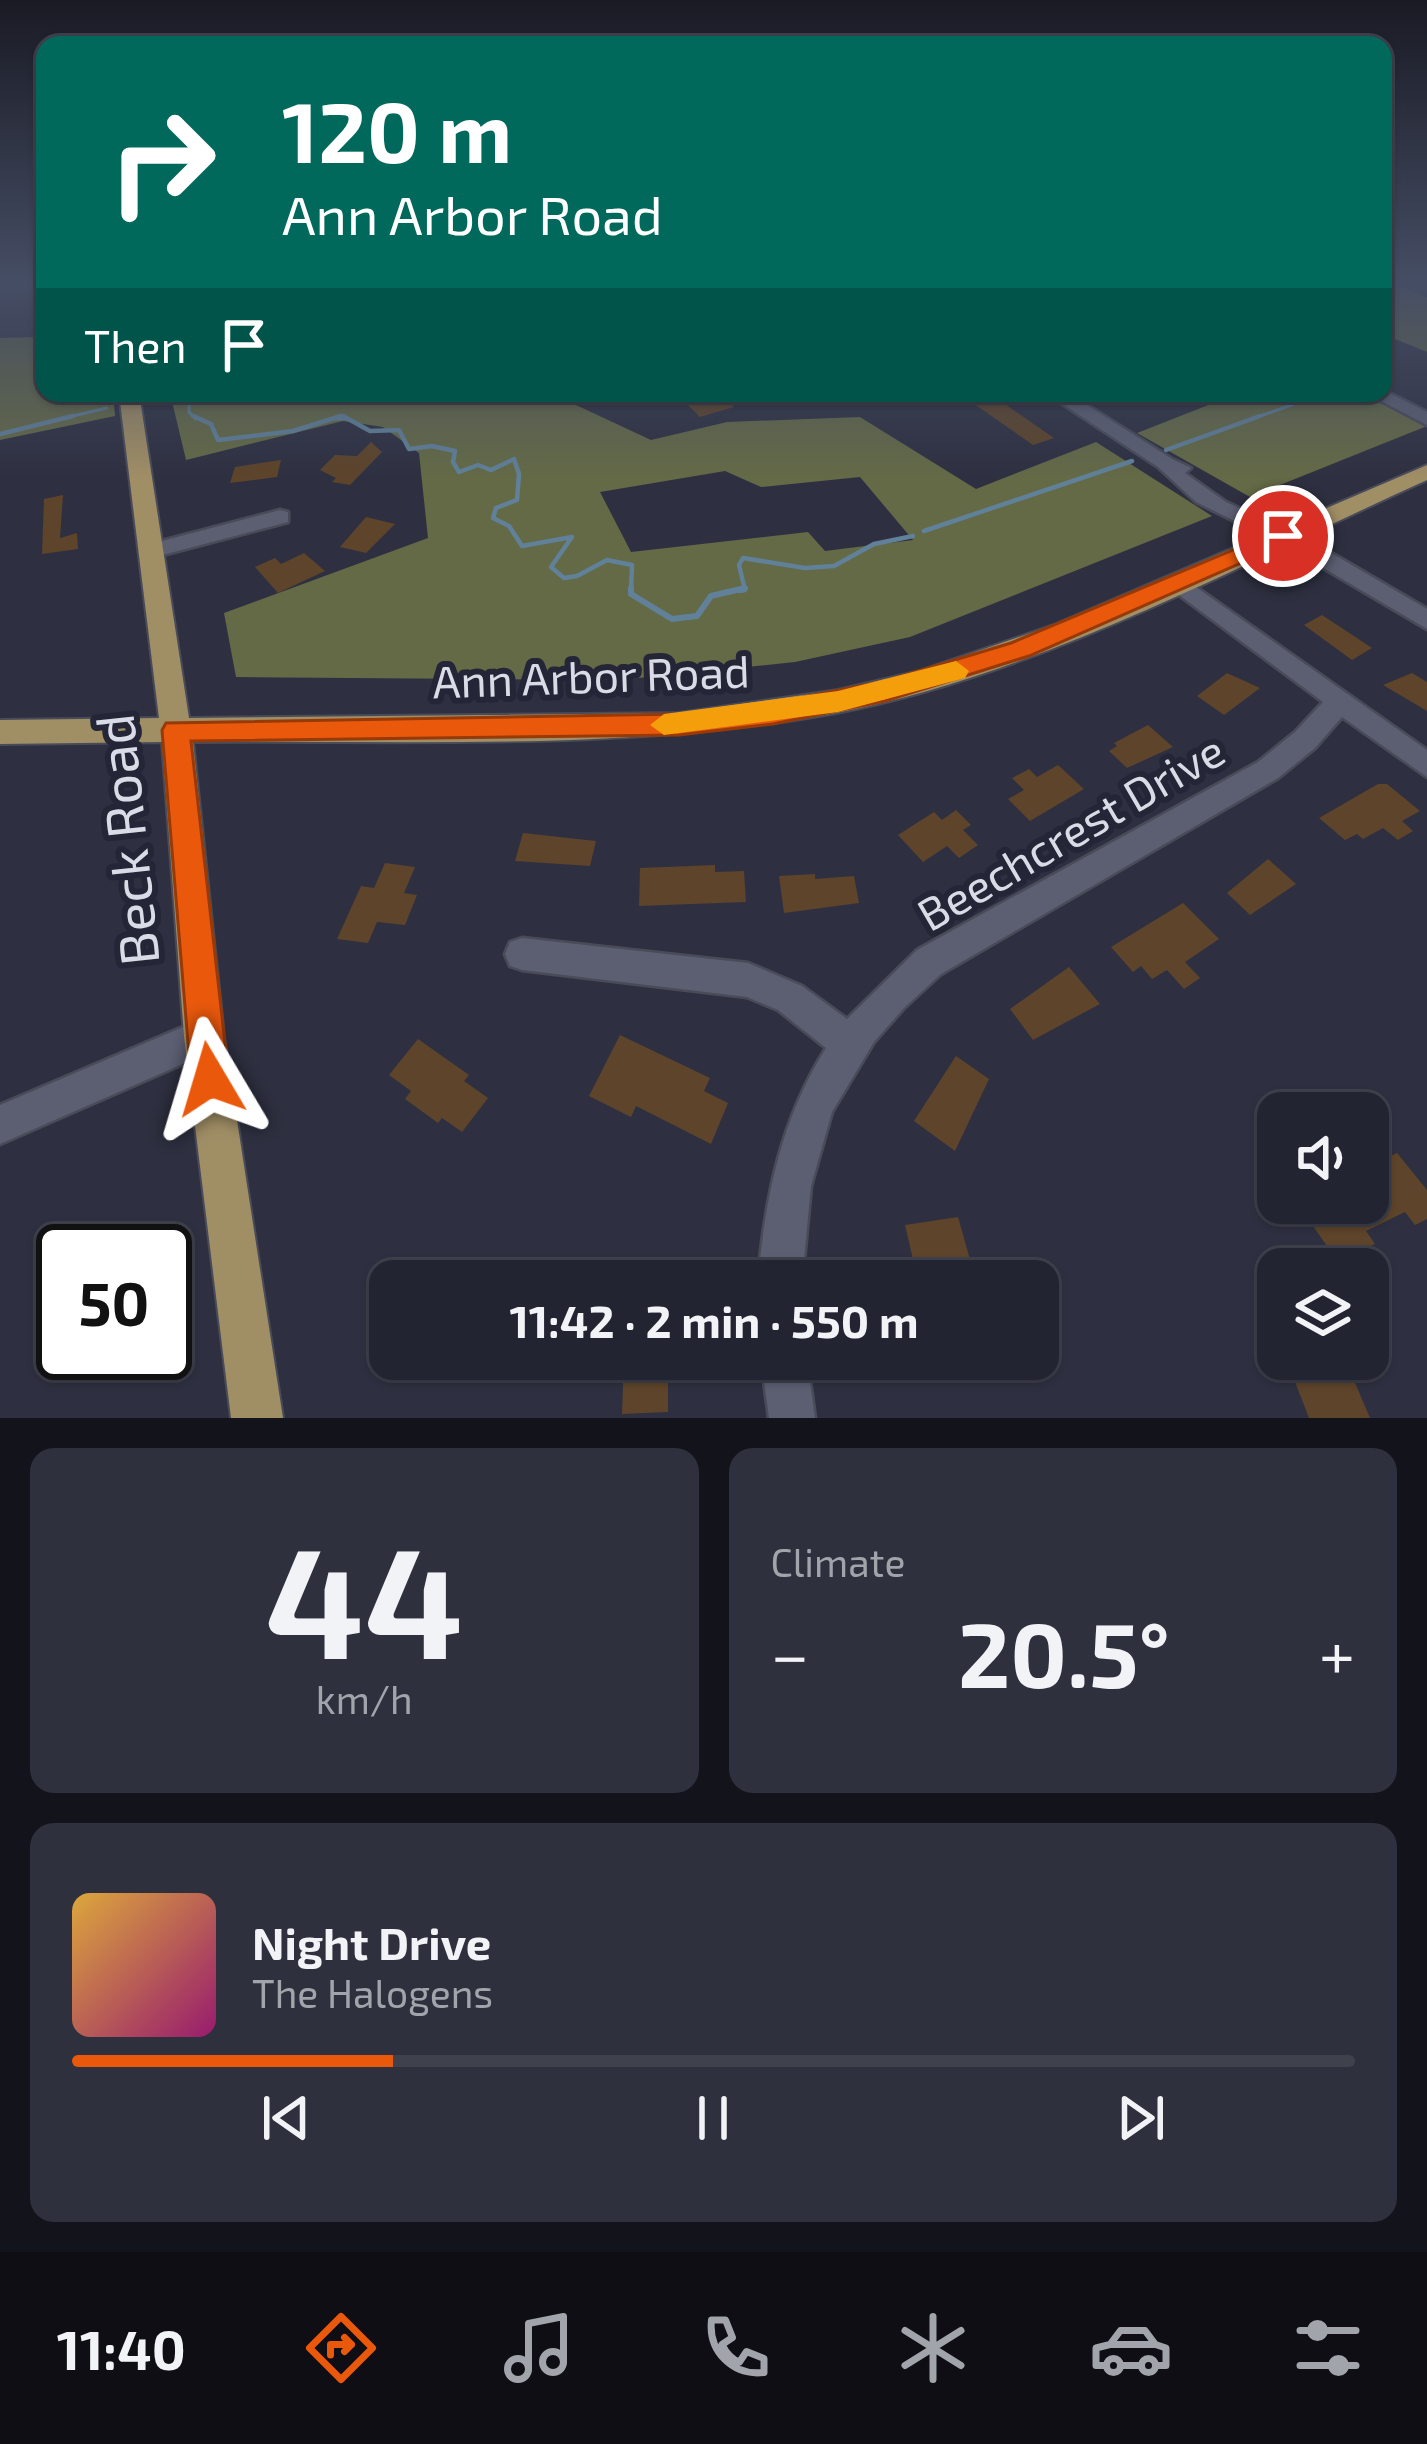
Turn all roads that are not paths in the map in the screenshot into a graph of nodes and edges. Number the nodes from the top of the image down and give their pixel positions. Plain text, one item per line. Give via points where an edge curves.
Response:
1 (1392, 401) edge
2 (130, 402) edge
3 (1069, 402) edge
4 (1427, 418) edge
5 (1427, 472) edge
6 (280, 517) dead end
7 (1283, 536) junction
8 (151, 551) junction
9 (1179, 583) junction
10 (1427, 620) edge
11 (1340, 701) junction
12 (176, 730) junction
13 (0, 732) edge
14 (1427, 765) edge
15 (523, 954) dead end
16 (204, 1036) junction
17 (848, 1042) junction
18 (0, 1125) edge
19 (781, 1260) edge
20 (787, 1380) edge
21 (256, 1418) edge
22 (793, 1418) edge

1 - 4 street
2 - 8 main road, Beck Road
3 - 7 street via 1234,516
5 - 7 main road, Ann Arbor Road
6 - 8 street
7 - 9 main road, Ann Arbor Road
7 - 10 street
8 - 12 main road, Beck Road
9 - 11 street
9 - 12 main road, Ann Arbor Road via 973,666 773,713 679,724
11 - 14 street
11 - 17 street, Beechcrest Drive via 1268,770 929,962
12 - 13 main road, Ann Arbor Road
12 - 16 main road, Beck Road
15 - 17 street via 748,980 790,998
16 - 18 street
16 - 21 main road, Beck Road
17 - 19 street, Beechcrest Drive via 800,1142
20 - 22 street

